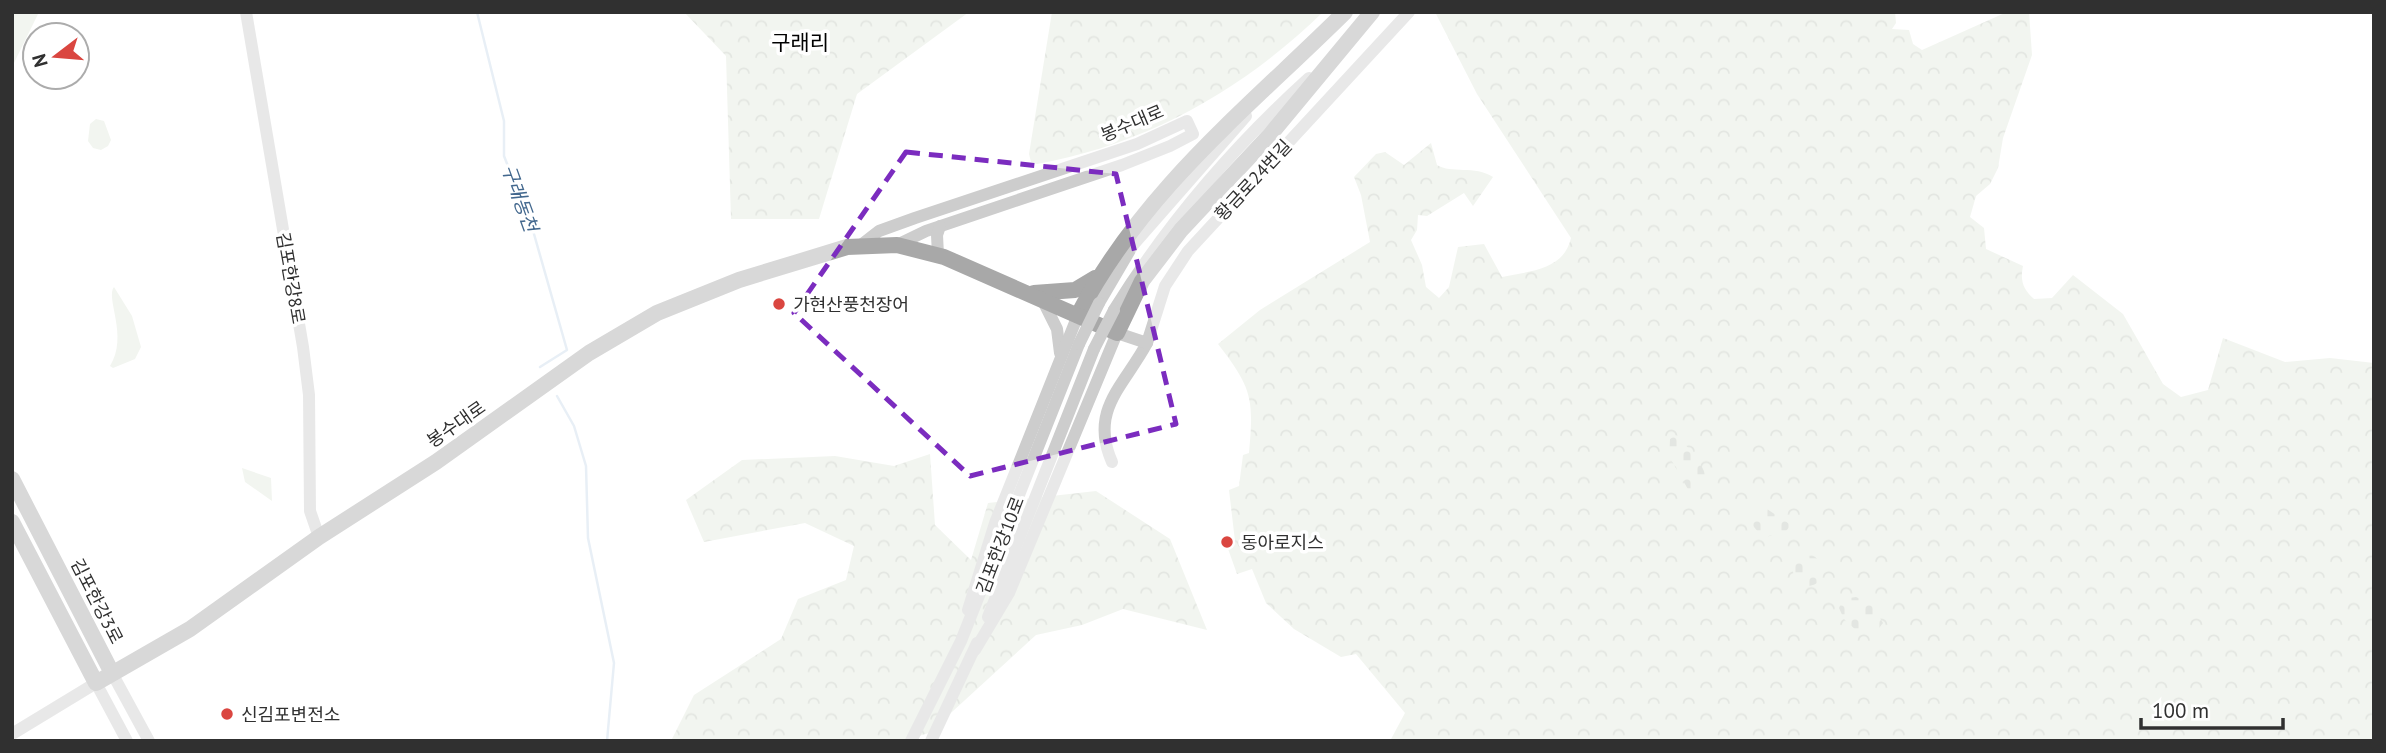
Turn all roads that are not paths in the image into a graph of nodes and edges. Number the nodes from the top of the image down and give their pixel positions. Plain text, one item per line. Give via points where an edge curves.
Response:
1 (1345, 12) edge
2 (1372, 12) edge
3 (1409, 12) edge
4 (247, 15) edge
5 (1330, 60) junction
6 (1289, 68) junction
7 (915, 218) junction
8 (940, 226) junction
9 (861, 244) junction
10 (897, 245) junction
11 (937, 255) junction
12 (1101, 271) junction
13 (1025, 293) junction
14 (1043, 301) junction
15 (1078, 315) junction
16 (1118, 332) junction
17 (1147, 343) junction
18 (1060, 358) junction
19 (1112, 462) dead end
20 (12, 479) edge
21 (12, 522) edge
22 (318, 537) junction
23 (961, 641) junction
24 (975, 650) junction
25 (112, 673) junction
26 (96, 683) junction
27 (12, 734) edge
28 (127, 741) edge
29 (149, 741) edge
30 (911, 741) edge
31 (931, 741) edge

1 - 6 main road
2 - 5 main road
3 - 17 street, 황금로24번길 via 1188,251 1165,286
4 - 22 street, 김포한강8로 via 303,347 309,396 310,511
5 - 16 main road via 1270,135 1181,230 1142,281
5 - 24 street, 김포한강10로, bridge via 1185,208 1160,237 1114,310 1094,349
6 - 12 main road via 1226,123 1155,198
6 - 23 street, 김포한강10로, bridge via 1133,245 1099,303
7 - 8 street, 봉수대로 via 1137,144 1187,121 1192,126 1193,134 1148,155
7 - 9 street, 봉수대로 via 879,231
7 - 10 street
8 - 10 street, 봉수대로
8 - 11 street
9 - 10 main road, 봉수대로
9 - 22 main road, 봉수대로 via 739,281 657,313 589,352 387,495
10 - 11 main road, 봉수대로
11 - 13 main road, 봉수대로
12 - 13 main road via 1075,290
12 - 15 main road
13 - 14 main road, 봉수대로
14 - 15 main road, 봉수대로
14 - 18 street via 1057,329
15 - 16 main road, 봉수대로
15 - 18 street
16 - 17 street
16 - 24 street via 1009,593
17 - 19 street, 황금로24번길 via 1114,393 1106,414 1103,436
18 - 23 street via 995,523
20 - 25 main road, 김포한강3로
21 - 26 main road
22 - 25 main road, 봉수대로 via 190,629
23 - 30 street, 김포한강10로
24 - 31 street, 김포한강10로
25 - 26 main road, 봉수대로
25 - 29 street, 김포한강3로
26 - 27 street
26 - 28 street

